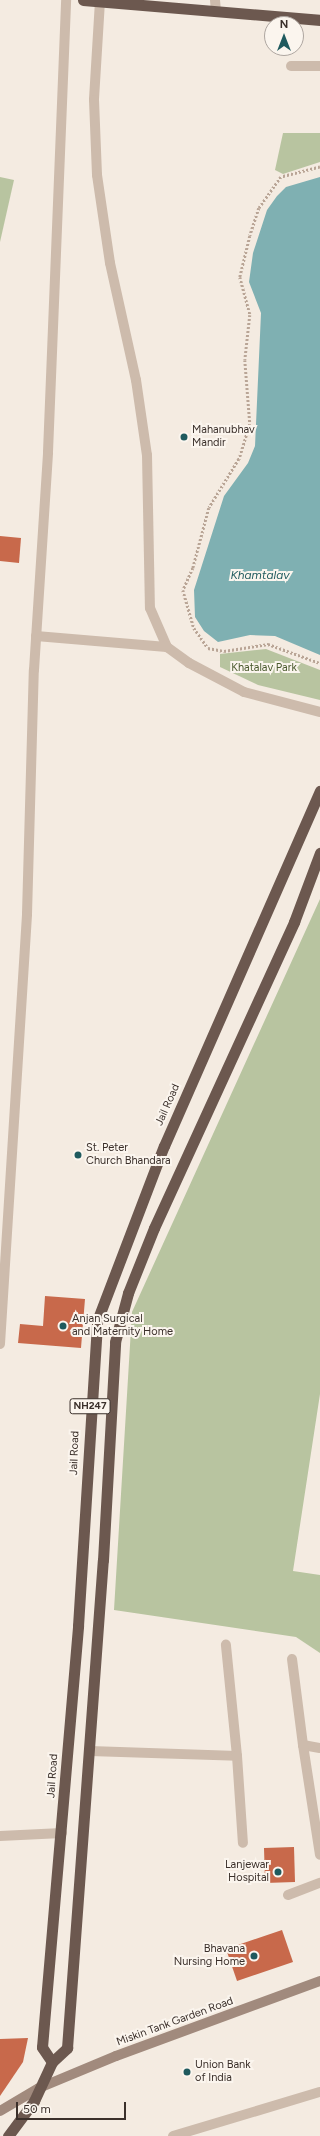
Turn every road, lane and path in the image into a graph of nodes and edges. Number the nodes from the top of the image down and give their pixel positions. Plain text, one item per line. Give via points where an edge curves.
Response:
1 (66, 0) edge
2 (83, 0) edge
3 (100, 1) junction
4 (215, 6) edge
5 (320, 20) edge
6 (292, 66) dead end
7 (320, 66) edge
8 (320, 167) edge
9 (36, 636) junction
10 (167, 646) junction
11 (320, 663) edge
12 (320, 712) edge
13 (320, 791) edge
14 (320, 853) edge
15 (0, 1344) edge
16 (226, 1645) dead end
17 (292, 1659) dead end
18 (303, 1745) junction
19 (320, 1748) edge
20 (90, 1751) junction
21 (237, 1756) junction
22 (62, 1833) junction
23 (0, 1836) edge
24 (243, 1843) dead end
25 (320, 1855) edge
26 (320, 1883) edge
27 (288, 1895) dead end
28 (320, 1981) edge
29 (52, 2062) junction
30 (40, 2088) junction
31 (320, 2092) edge
32 (0, 2111) edge
33 (8, 2136) edge
34 (173, 2136) edge

1 - 9 street via 49,444
2 - 3 highway
3 - 4 highway
3 - 10 street via 94,100 97,175 110,263 136,380 147,456 150,608
4 - 5 highway
6 - 7 street
8 - 11 path via 281,177 259,208 240,277 250,315 245,360 250,424 239,459 209,508 193,568 183,590 194,628 208,648 224,651 268,644
9 - 10 street
9 - 15 street via 27,914
10 - 12 street via 189,663 244,692
13 - 22 highway, Jail Road / NH247 via 164,1146 97,1321
14 - 20 highway, NH247 via 294,922 154,1228 128,1293 115,1342
16 - 21 street
17 - 18 street
18 - 19 street
18 - 25 street
20 - 21 street
20 - 29 highway, NH247 via 67,2048
21 - 24 street
22 - 23 street
22 - 29 highway, Jail Road / NH247 via 42,2047
26 - 27 street
28 - 30 main road, Miskin Tank Garden Road
29 - 30 highway, NH247
30 - 32 main road, Miskin Tank Garden Road
30 - 33 highway, NH247
31 - 34 street

